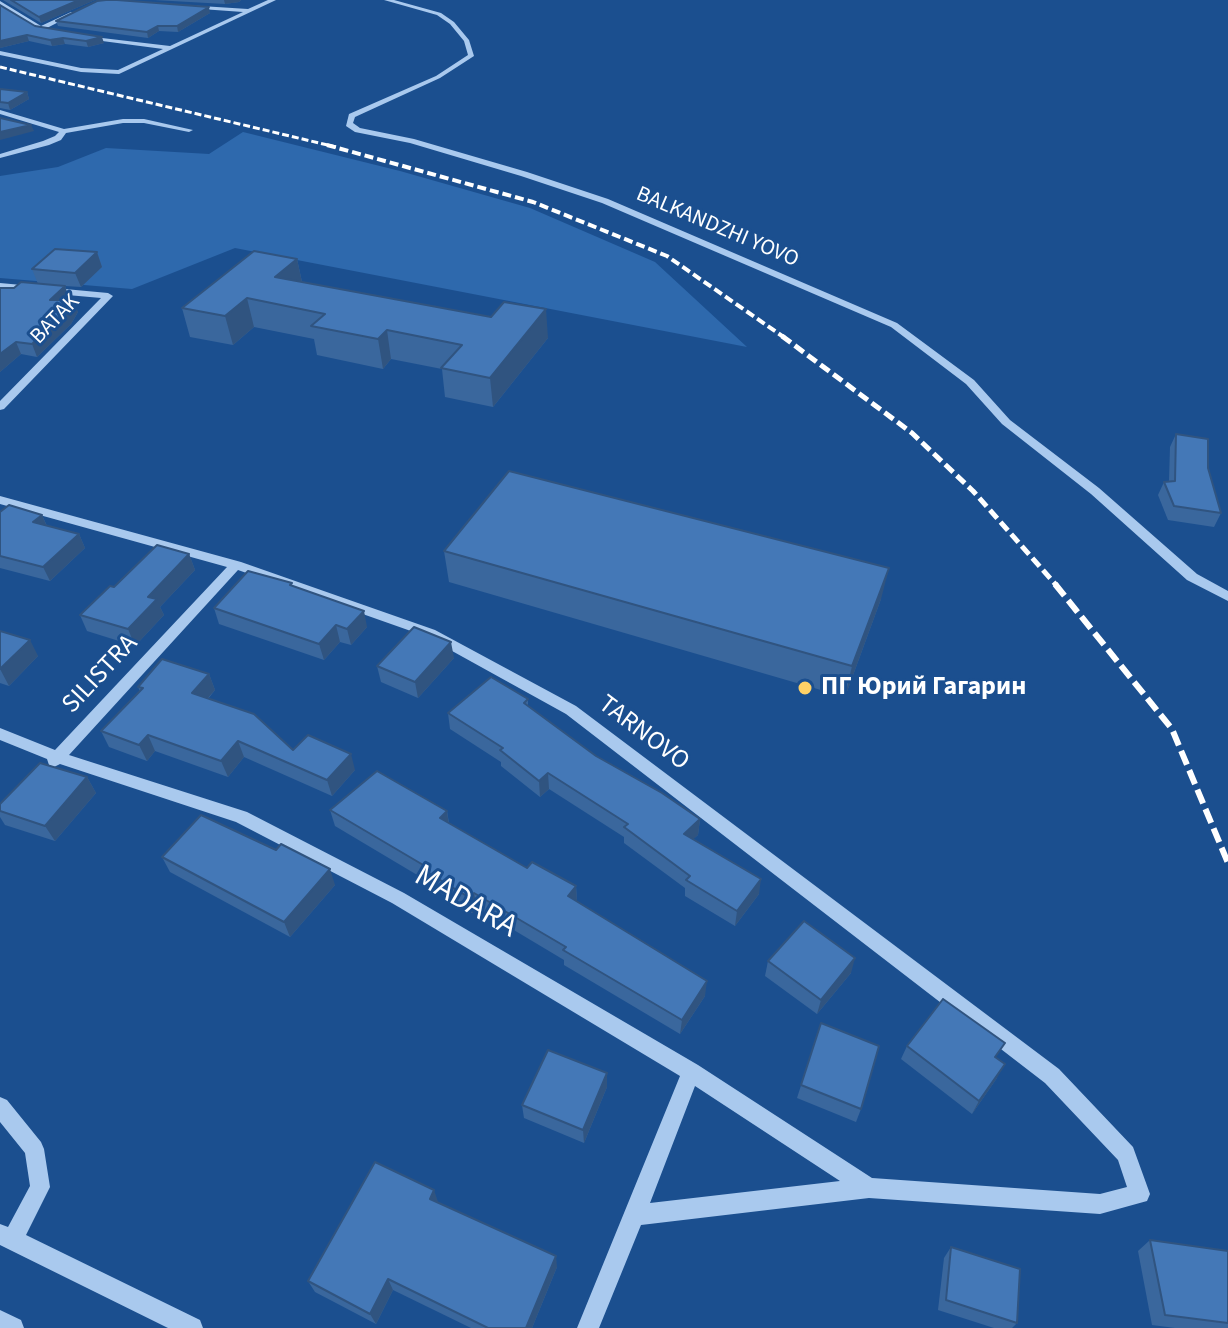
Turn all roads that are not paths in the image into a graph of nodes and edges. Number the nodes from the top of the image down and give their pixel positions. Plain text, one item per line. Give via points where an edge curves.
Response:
1 (273, 0) edge
2 (387, 0) edge
3 (0, 3) edge
4 (178, 5) edge
5 (84, 9) edge
6 (249, 11) junction
7 (41, 29) junction
8 (64, 33) edge
9 (75, 35) edge
10 (171, 48) junction
11 (0, 53) edge
12 (4, 112) edge
13 (189, 130) dead end
14 (64, 131) junction
15 (0, 156) edge
16 (0, 286) edge
17 (0, 388) edge
18 (16, 390) junction
19 (0, 407) edge
20 (0, 500) edge
21 (236, 565) junction
22 (1228, 597) edge
23 (0, 734) edge
24 (57, 757) junction
25 (38, 777) edge
26 (691, 1072) junction
27 (0, 1107) edge
28 (869, 1188) junction
29 (635, 1215) junction
30 (6, 1237) edge
31 (192, 1328) edge
32 (588, 1328) edge

1 - 6 street
2 - 22 street, BALKANDZHI YOVO via 439,14 467,41 471,56 352,116 349,124 605,201 894,325 970,382 1006,422 1192,577
3 - 7 street
4 - 6 street
5 - 7 street
6 - 10 street
7 - 8 street
9 - 10 street
10 - 11 street via 129,70 106,73
12 - 14 street
13 - 14 street via 123,121
14 - 15 street via 58,138
16 - 18 street, BATAK via 108,296
17 - 18 street
18 - 19 street, BATAK
20 - 21 street, TARNOVO
21 - 24 street, SILISTRA
21 - 28 street, TARNOVO via 430,633 571,710 1052,1076 1126,1154 1140,1194 1100,1204
23 - 24 street, MADARA
24 - 25 street, SILISTRA
24 - 26 street, MADARA via 241,817 398,898
26 - 28 street, MADARA
26 - 29 street
27 - 30 street via 34,1149 40,1187
28 - 29 street
29 - 32 street
30 - 31 street

